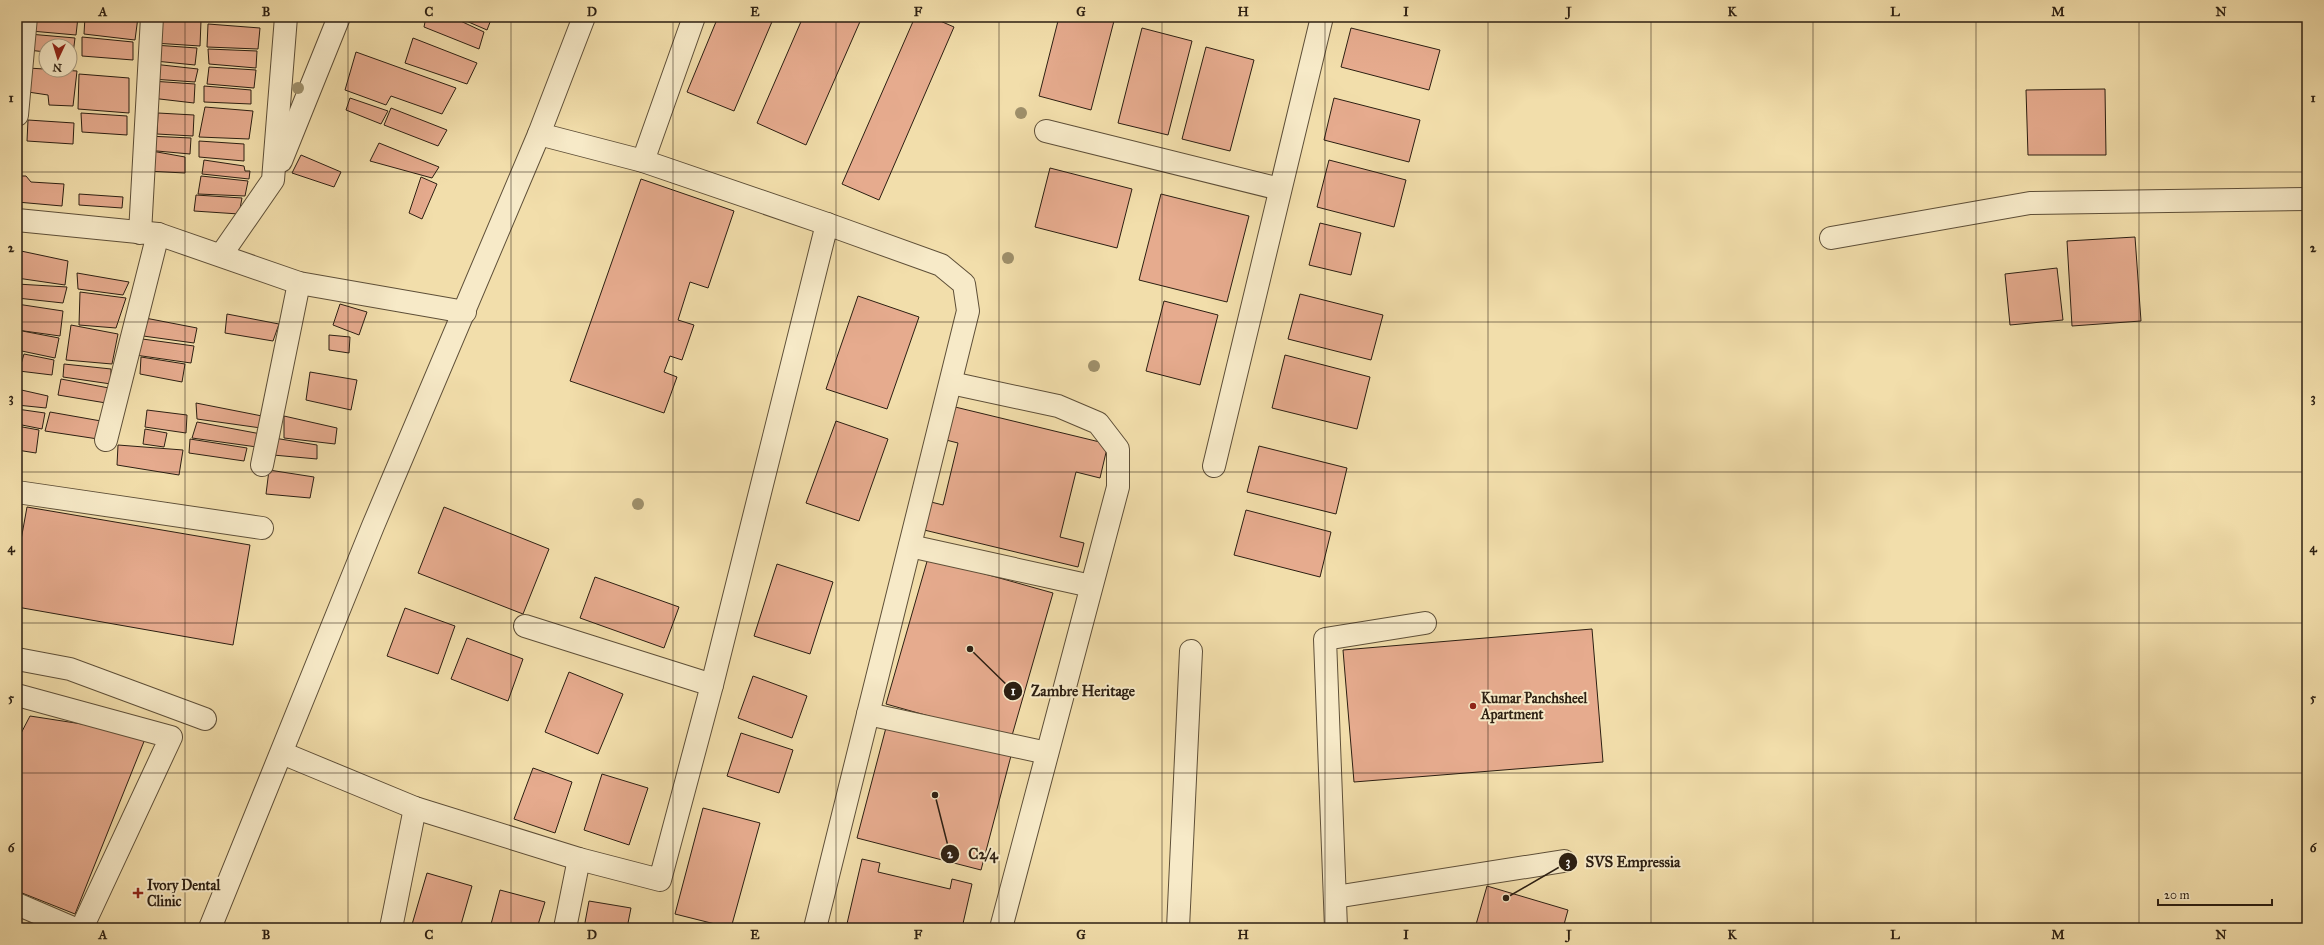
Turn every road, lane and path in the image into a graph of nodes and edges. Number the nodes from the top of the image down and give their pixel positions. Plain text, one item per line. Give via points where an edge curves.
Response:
1 (26, 17) edge
2 (152, 17) edge
3 (286, 17) edge
4 (339, 17) edge
5 (584, 17) edge
6 (694, 17) edge
7 (1322, 17) edge
8 (17, 115) edge
9 (1046, 131) dead end
10 (539, 134) junction
11 (643, 161) junction
12 (273, 180) junction
13 (1280, 189) junction
14 (2307, 199) edge
15 (17, 220) edge
16 (827, 224) junction
17 (149, 234) junction
18 (1831, 238) dead end
19 (221, 255) junction
20 (299, 283) junction
21 (465, 312) junction
22 (951, 383) junction
23 (106, 440) dead end
24 (262, 465) dead end
25 (1214, 466) dead end
26 (17, 492) edge
27 (262, 528) dead end
28 (910, 546) junction
29 (1091, 586) junction
30 (1425, 623) dead end
31 (525, 626) dead end
32 (1191, 651) dead end
33 (17, 659) edge
34 (712, 685) junction
35 (17, 694) edge
36 (868, 714) junction
37 (205, 719) dead end
38 (282, 753) junction
39 (1048, 753) junction
40 (415, 808) junction
41 (579, 859) junction
42 (1564, 860) dead end
43 (1335, 897) junction
44 (17, 904) edge
45 (73, 928) edge
46 (82, 928) edge
47 (210, 928) edge
48 (391, 928) edge
49 (565, 928) edge
50 (815, 928) edge
51 (1001, 928) edge
52 (1178, 928) edge
53 (1336, 928) edge

1 - 8 street
2 - 17 street
3 - 12 street
4 - 12 street
5 - 10 street
6 - 11 street
7 - 13 street
9 - 13 street
10 - 11 street
10 - 21 street
11 - 16 street
12 - 19 street
13 - 25 street
14 - 18 street via 2030,202
15 - 17 street
16 - 22 street via 941,265 964,284 968,311
16 - 34 street
17 - 19 street
17 - 23 street
19 - 20 street
20 - 21 street
20 - 24 street
21 - 38 street via 374,526
22 - 28 street
22 - 29 street via 1058,406 1098,423 1118,449 1118,487
26 - 27 street
28 - 29 street
28 - 36 street
29 - 39 street
30 - 43 street via 1325,639
31 - 34 street
32 - 52 street
33 - 37 street via 70,669
34 - 41 street via 660,880
35 - 46 street via 171,737
36 - 39 street
36 - 50 street
38 - 40 street
38 - 47 street
39 - 51 street
40 - 41 street
40 - 48 street
41 - 49 street
42 - 43 street
43 - 53 street
44 - 45 street

